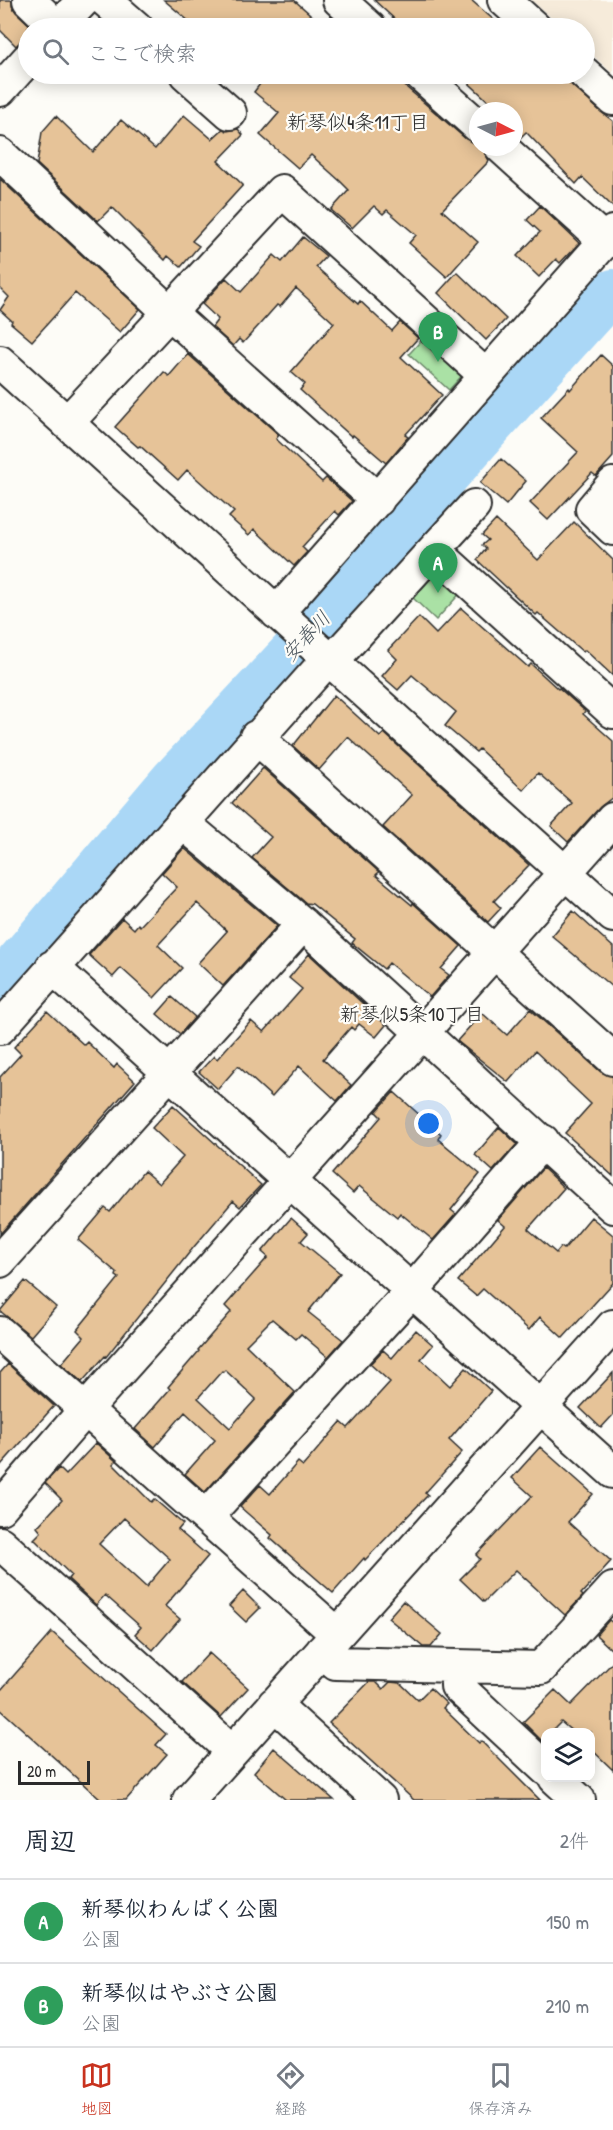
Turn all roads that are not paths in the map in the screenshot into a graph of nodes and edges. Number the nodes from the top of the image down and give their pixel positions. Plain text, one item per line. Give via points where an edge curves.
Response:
1 (29, 0) edge
2 (84, 0) edge
3 (105, 0) edge
4 (339, 0) edge
5 (504, 0) edge
6 (47, 18) edge
7 (67, 18) edge
8 (125, 18) edge
9 (359, 18) edge
10 (524, 18) edge
11 (18, 70) edge
12 (595, 82) edge
13 (197, 84) edge
14 (431, 84) edge
15 (0, 90) edge
16 (613, 99) edge
17 (230, 113) dead end
18 (469, 118) edge
19 (0, 154) edge
20 (512, 156) edge
21 (609, 237) edge
22 (170, 313) junction
23 (0, 362) edge
24 (486, 375) junction
25 (67, 423) junction
26 (613, 484) edge
27 (378, 500) junction
28 (474, 506) dead end
29 (613, 529) edge
30 (434, 550) junction
31 (285, 621) junction
32 (325, 656) junction
33 (613, 712) edge
34 (256, 737) junction
35 (613, 819) edge
36 (182, 822) junction
37 (565, 873) junction
38 (613, 916) edge
39 (303, 924) junction
40 (494, 952) junction
41 (52, 968) junction
42 (0, 1028) edge
43 (423, 1031) junction
44 (613, 1059) edge
45 (170, 1073) junction
46 (543, 1141) junction
47 (290, 1182) junction
48 (613, 1207) edge
49 (0, 1260) edge
50 (412, 1292) junction
51 (613, 1326) edge
52 (0, 1333) edge
53 (540, 1407) junction
54 (85, 1410) junction
55 (613, 1472) edge
56 (0, 1508) edge
57 (206, 1517) junction
58 (0, 1543) edge
59 (613, 1590) edge
60 (330, 1643) junction
61 (457, 1667) junction
62 (274, 1704) junction
63 (232, 1751) junction
64 (541, 1764) edge
65 (559, 1782) edge
66 (189, 1800) edge
67 (380, 1800) edge
68 (579, 1800) edge

1 - 6 street
2 - 7 street
3 - 8 street
4 - 9 street
5 - 10 street
11 - 15 street
12 - 16 street
13 - 17 street
14 - 18 street
19 - 22 street
20 - 21 street
21 - 24 street
22 - 24 street via 282,191
22 - 25 street
22 - 27 street
23 - 25 street
24 - 27 street
25 - 31 street
26 - 29 street via 592,509
27 - 31 street
28 - 30 street
30 - 32 street
30 - 33 street
31 - 32 street
32 - 34 street via 320,668
32 - 37 street
34 - 36 street
34 - 40 street
35 - 37 street
36 - 39 street
36 - 41 street
37 - 38 street
37 - 40 street
39 - 43 street
39 - 45 street
40 - 43 street
40 - 44 street
41 - 42 street
41 - 45 street
43 - 46 street
43 - 47 street
45 - 47 street
45 - 49 street
46 - 48 street
46 - 50 street
47 - 50 street
47 - 54 street
50 - 53 street
50 - 57 street
51 - 53 street
52 - 54 street
53 - 55 street
53 - 60 street
54 - 56 street
54 - 57 street
57 - 60 street
58 - 63 street
59 - 61 street via 541,1668
60 - 61 street via 336,1663
60 - 62 street
61 - 64 street via 457,1686
62 - 63 street
62 - 67 street
63 - 66 street
65 - 68 street

